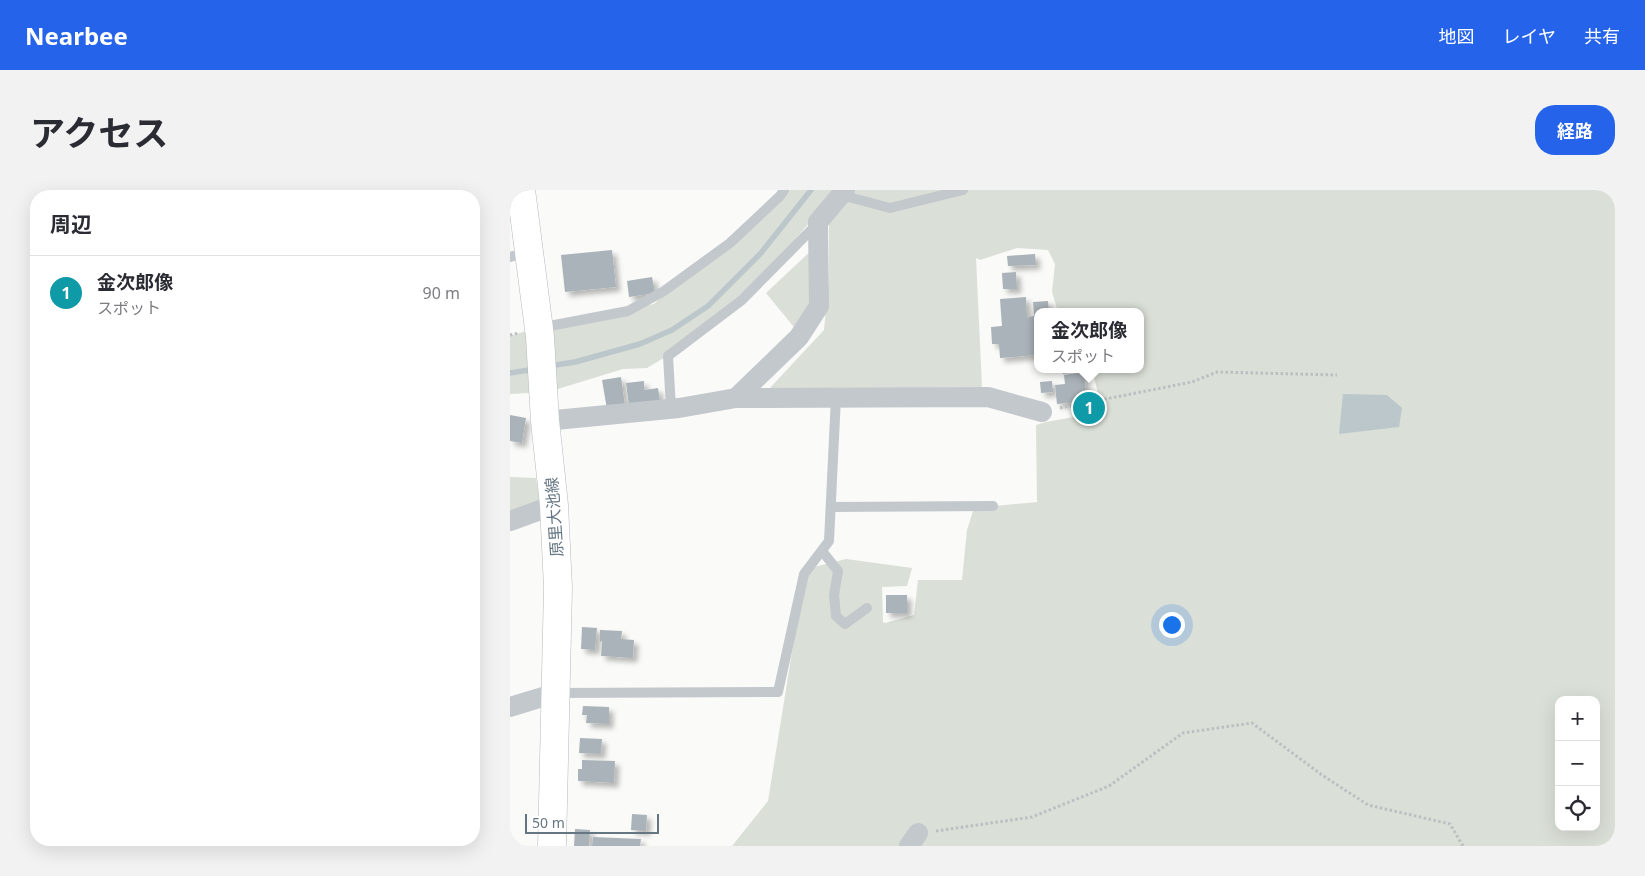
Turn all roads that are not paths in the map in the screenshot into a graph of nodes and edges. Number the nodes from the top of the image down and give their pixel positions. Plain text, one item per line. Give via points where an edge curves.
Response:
1 (521, 190) edge
2 (784, 190) edge
3 (963, 190) edge
4 (843, 193) edge
5 (818, 222) junction
6 (519, 255) edge
7 (539, 333) junction
8 (836, 397) junction
9 (736, 398) junction
10 (671, 408) junction
11 (1042, 412) road end
12 (545, 421) junction
13 (554, 505) junction
14 (993, 506) dead end
15 (831, 507) junction
16 (510, 521) edge
17 (822, 551) junction
18 (867, 608) dead end
19 (556, 693) junction
20 (510, 707) edge
21 (552, 846) edge

1 - 6 main road, 原里大池線
2 - 7 lane via 730,244 664,292 628,310
3 - 4 lane via 890,208
4 - 5 street
5 - 9 street via 819,306 800,337
5 - 10 lane via 742,300 668,356
6 - 7 main road, 原里大池線
7 - 12 main road, 原里大池線
8 - 9 street
8 - 11 street via 988,397
8 - 15 lane
9 - 10 street
10 - 12 street
12 - 13 main road, 原里大池線
13 - 16 street
13 - 19 main road, 原里大池線 via 558,588
14 - 15 lane
15 - 17 lane via 829,540
17 - 18 lane via 838,571 834,595 836,616 845,624
17 - 19 lane via 804,574 778,692
19 - 20 street
19 - 21 main road, 原里大池線

